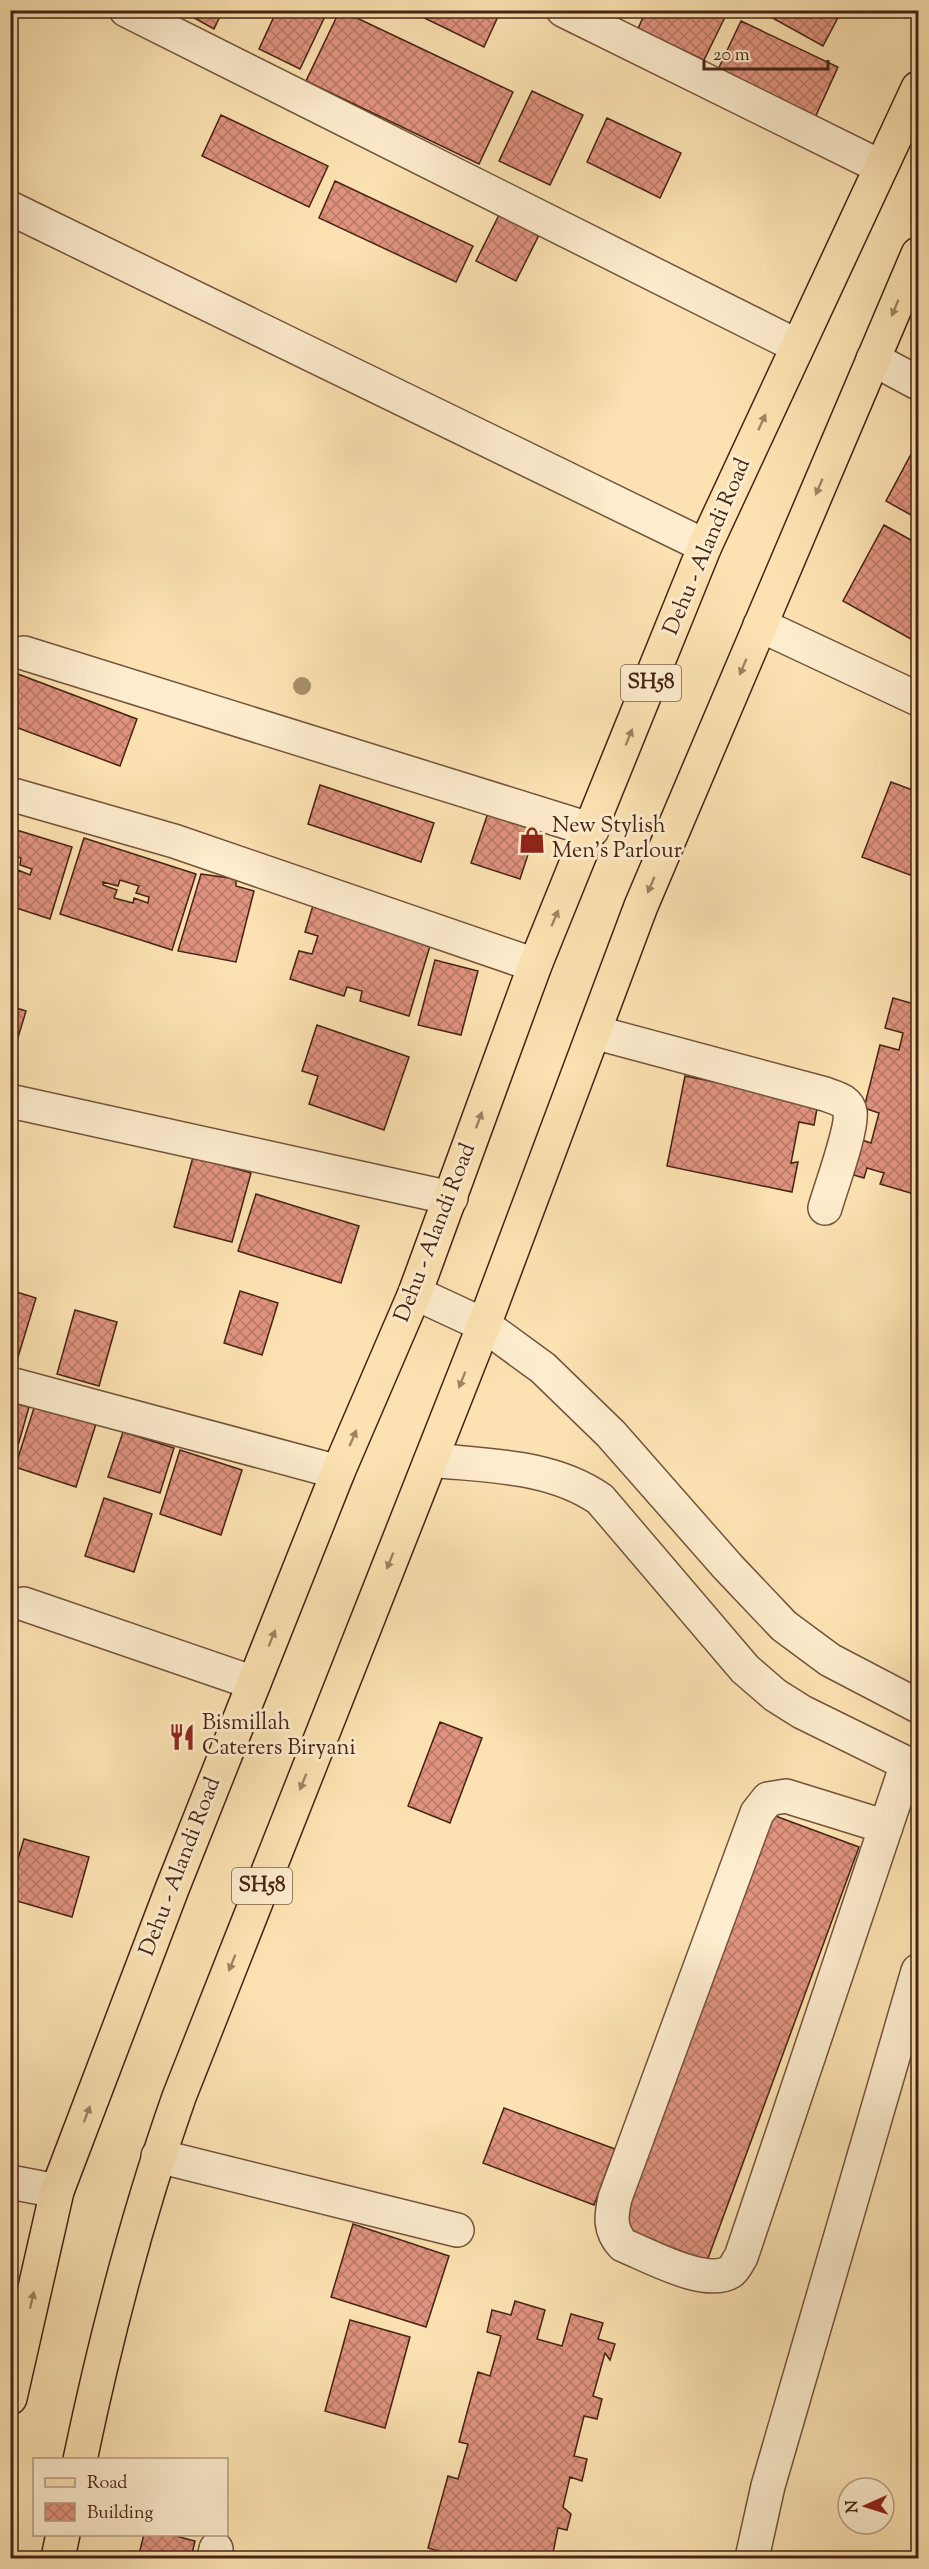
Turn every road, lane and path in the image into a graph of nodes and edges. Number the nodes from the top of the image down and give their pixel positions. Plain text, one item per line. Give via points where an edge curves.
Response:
1 (126, 10) edge
2 (563, 10) edge
3 (918, 87) edge
4 (881, 167) junction
5 (10, 208) edge
6 (918, 254) edge
7 (797, 346) junction
8 (873, 359) junction
9 (918, 383) edge
10 (705, 546) junction
11 (760, 625) junction
12 (24, 653) dead end
13 (918, 699) edge
14 (10, 794) edge
15 (592, 830) junction
16 (535, 965) junction
17 (594, 1032) junction
18 (10, 1101) edge
19 (451, 1198) junction
20 (825, 1208) dead end
21 (415, 1293) junction
22 (483, 1325) junction
23 (10, 1384) edge
24 (430, 1460) junction
25 (338, 1472) junction
26 (24, 1604) dead end
27 (254, 1683) junction
28 (918, 1706) edge
29 (913, 1767) edge
30 (886, 1827) junction
31 (918, 1971) edge
32 (158, 2156) junction
33 (10, 2182) edge
34 (57, 2191) junction
35 (457, 2230) dead end
36 (10, 2398) edge
37 (80, 2458) edge
38 (63, 2536) edge
39 (58, 2559) edge
40 (752, 2559) edge

1 - 7 street
2 - 4 street
3 - 4 main road, Dehu - Alandi Road / SH58
4 - 7 main road, Dehu - Alandi Road / SH58
5 - 10 street
6 -> 8 main road, SH58
10 -> 7 main road, Dehu - Alandi Road / SH58
8 - 9 street
8 -> 11 main road, SH58
15 -> 10 main road, Dehu - Alandi Road / SH58
11 - 13 street
11 -> 17 main road, SH58 via 642,906
12 - 15 street
14 - 16 street via 174,842
16 -> 15 main road, Dehu - Alandi Road / SH58
19 -> 16 main road, Dehu - Alandi Road / SH58
17 - 20 street via 844,1101 850,1112 848,1127
17 - 22 main road, SH58
18 - 19 street
19 - 21 main road, Dehu - Alandi Road / SH58
21 - 22 street
25 -> 21 main road, Dehu - Alandi Road / SH58
22 -> 24 main road, SH58
22 - 28 street via 543,1368 610,1434 784,1626 830,1660
23 - 25 street
24 - 29 street via 542,1473 582,1486 600,1499 745,1669 775,1695
24 -> 32 main road, SH58
27 -> 25 main road, Dehu - Alandi Road / SH58
26 - 27 street
34 -> 27 main road, Dehu - Alandi Road / SH58
29 - 30 street
30 - 30 street via 786,1796 768,1799 757,1813 615,2198 611,2218 614,2235 623,2244 695,2274 717,2276 732,2271 741,2257
31 - 40 street via 768,2486
32 - 35 street
32 - 37 main road, SH58 via 109,2327
33 - 34 street
36 -> 34 main road, Dehu - Alandi Road / SH58
38 - 39 main road

